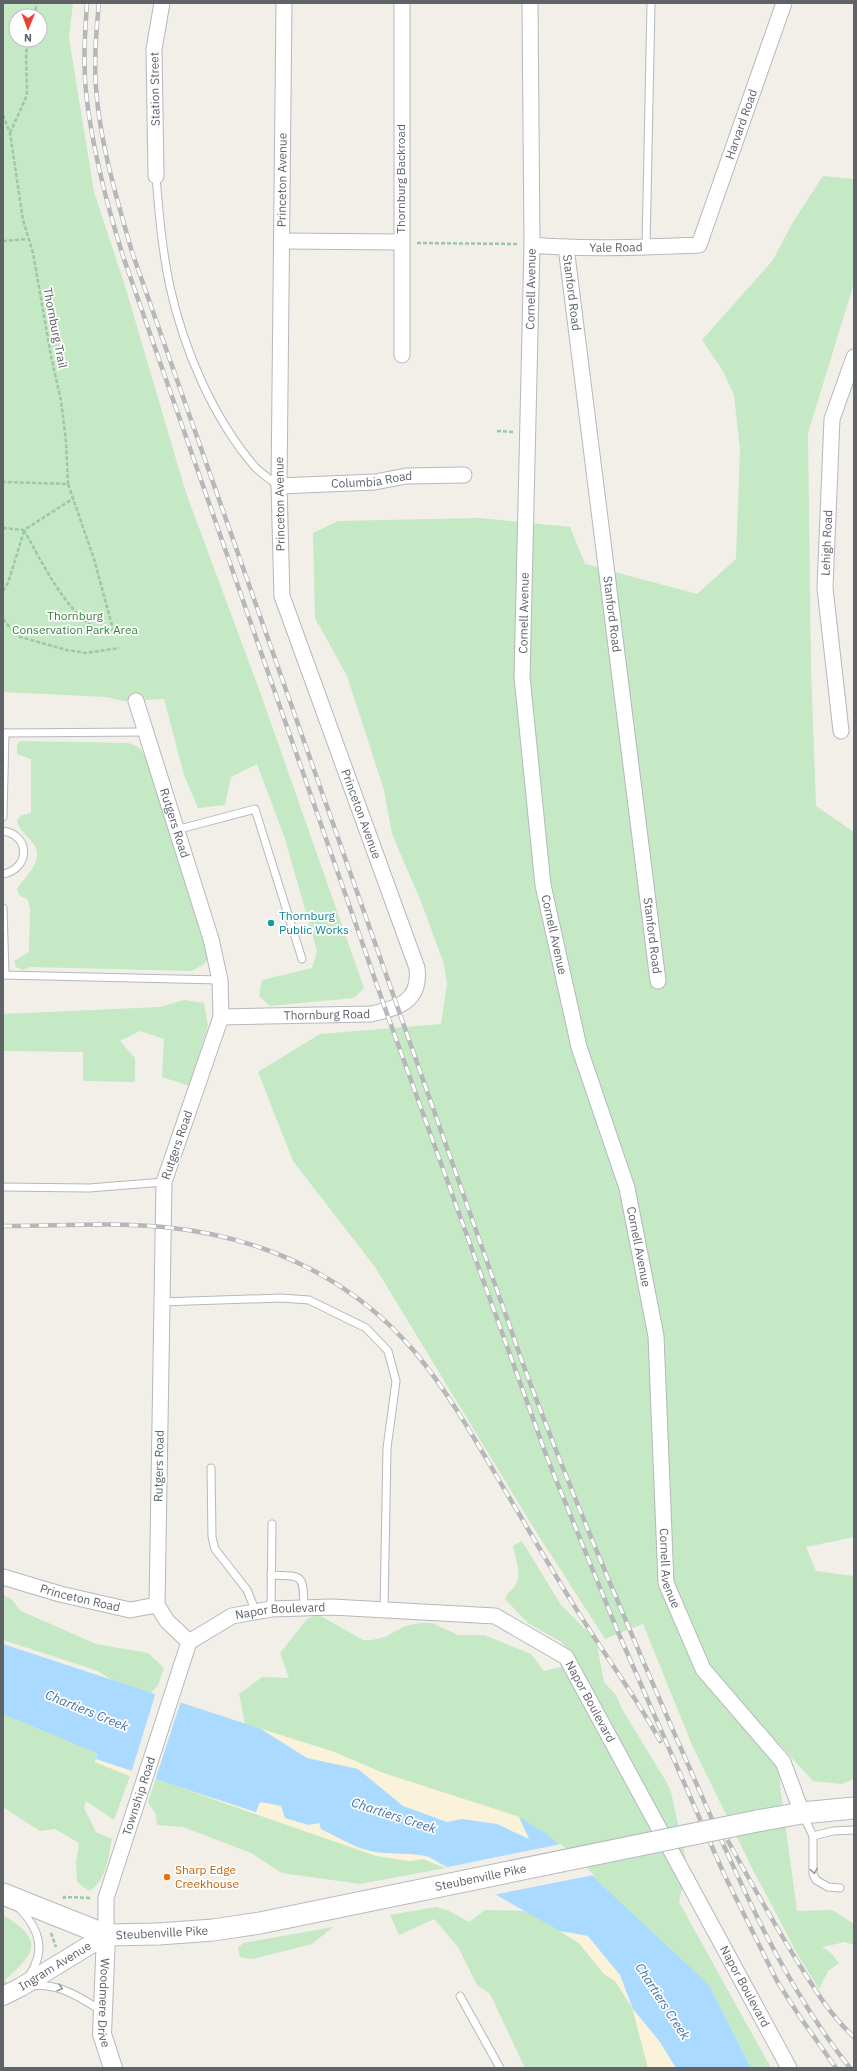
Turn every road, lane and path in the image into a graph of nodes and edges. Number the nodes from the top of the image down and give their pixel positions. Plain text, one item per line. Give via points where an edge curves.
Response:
1 (162, 3) edge
2 (284, 3) edge
3 (402, 3) edge
4 (530, 3) edge
5 (650, 3) edge
6 (784, 3) edge
7 (27, 48) edge
8 (3, 115) edge
9 (10, 133) junction
10 (156, 176) joint
11 (27, 239) junction
12 (3, 241) edge
13 (282, 241) junction
14 (401, 242) junction
15 (532, 245) junction
16 (699, 245) joint
17 (566, 247) junction
18 (646, 247) junction
19 (402, 355) dead end
20 (854, 357) edge
21 (464, 475) dead end
22 (3, 482) edge
23 (68, 484) junction
24 (279, 486) junction
25 (74, 498) junction
26 (3, 528) edge
27 (24, 530) junction
28 (3, 590) edge
29 (3, 619) edge
30 (119, 648) dead end
31 (136, 701) dead end
32 (145, 732) junction
33 (841, 732) dead end
34 (4, 733) edge
35 (3, 817) edge
36 (176, 830) junction
37 (3, 831) edge
38 (3, 874) edge
39 (3, 908) edge
40 (302, 959) dead end
41 (4, 975) edge
42 (220, 980) junction
43 (418, 981) joint
44 (658, 982) dead end
45 (221, 1017) junction
46 (164, 1182) junction
47 (3, 1187) edge
48 (161, 1302) junction
49 (211, 1468) dead end
50 (272, 1524) dead end
51 (271, 1575) junction
52 (3, 1577) edge
53 (158, 1605) junction
54 (304, 1608) junction
55 (264, 1610) junction
56 (384, 1610) junction
57 (189, 1642) junction
58 (853, 1807) edge
59 (802, 1813) junction
60 (854, 1830) edge
61 (814, 1836) junction
62 (840, 1888) dead end
63 (6, 1896) edge
64 (106, 1936) junction
65 (21, 1987) junction
66 (3, 1996) edge
67 (460, 1996) dead end
68 (102, 2011) junction
69 (113, 2068) edge
70 (500, 2068) edge
71 (789, 2068) edge

1 - 10 street, Station Street via 154,50
2 - 13 street, Princeton Avenue
3 - 14 street, Thornburg Backroad
4 - 15 street, Cornell Avenue
5 - 18 lane
6 - 16 street, Harvard Road
7 - 9 path via 27,95
8 - 9 path, Thornburg Trail
9 - 11 path, Thornburg Trail
10 - 24 lane via 170,288 187,343 214,408 256,468
11 - 12 path
11 - 23 path, Thornburg Trail via 32,253 61,401
13 - 14 street
13 - 24 street, Princeton Avenue
14 - 15 path
14 - 19 street, Thornburg Backroad
15 - 17 street, Yale Road
15 - 59 street, Cornell Avenue via 522,677 543,885 579,1047 627,1188 656,1336 666,1582 703,1669 783,1762
16 - 18 street, Yale Road
17 - 18 street, Yale Road
17 - 44 street, Stanford Road
20 - 33 street, Lehigh Road via 832,419 825,588
21 - 24 street, Columbia Road via 406,476 375,482
22 - 23 path
23 - 25 path
24 - 43 street, Princeton Avenue via 282,596 417,968
25 - 27 path
25 - 27 path via 114,630 100,630 80,618 52,580
26 - 27 path
27 - 28 path via 8,583
29 - 30 path via 17,636 67,650 86,653
31 - 32 street, Rutgers Road
32 - 34 lane
32 - 36 street, Rutgers Road
34 - 35 lane
36 - 40 lane via 255,809
36 - 42 street, Rutgers Road via 211,939
37 - 38 lane via 20,840 24,853 20,865 15,870
39 - 41 lane
41 - 42 lane
42 - 45 street, Rutgers Road
43 - 45 street, Thornburg Road via 414,993 407,1001 386,1011 371,1014
45 - 46 street, Rutgers Road
46 - 47 lane via 89,1188
46 - 48 street, Rutgers Road
48 - 53 street, Rutgers Road
48 - 56 lane via 281,1298 309,1300 366,1328 388,1351 396,1381 387,1448
49 - 55 lane via 212,1537 215,1549
50 - 51 lane
51 - 54 lane via 296,1576 301,1579 304,1585
51 - 55 lane
52 - 53 street, Princeton Road via 60,1594 130,1610
53 - 57 street via 167,1621
54 - 55 street, Napor Boulevard
54 - 56 street, Napor Boulevard
55 - 57 street, Napor Boulevard via 232,1616
56 - 71 street, Napor Boulevard via 495,1616 566,1657
57 - 64 street, Township Road via 106,1898
58 - 59 main road, Steubenville Pike
59 - 61 lane
59 - 64 main road, Steubenville Pike, bridge via 260,1923 213,1930
60 - 61 lane via 833,1831
61 -> 62 lane via 813,1874 816,1880
63 - 64 main road
63 - 65 lane via 31,1920 39,1940 37,1964
64 - 65 street, Ingram Avenue
64 - 68 street, Woodmere Drive
65 - 66 street, Ingram Avenue
65 -> 68 lane via 55,1986 72,1992
67 - 70 lane
68 - 69 street, Woodmere Drive via 102,2034

